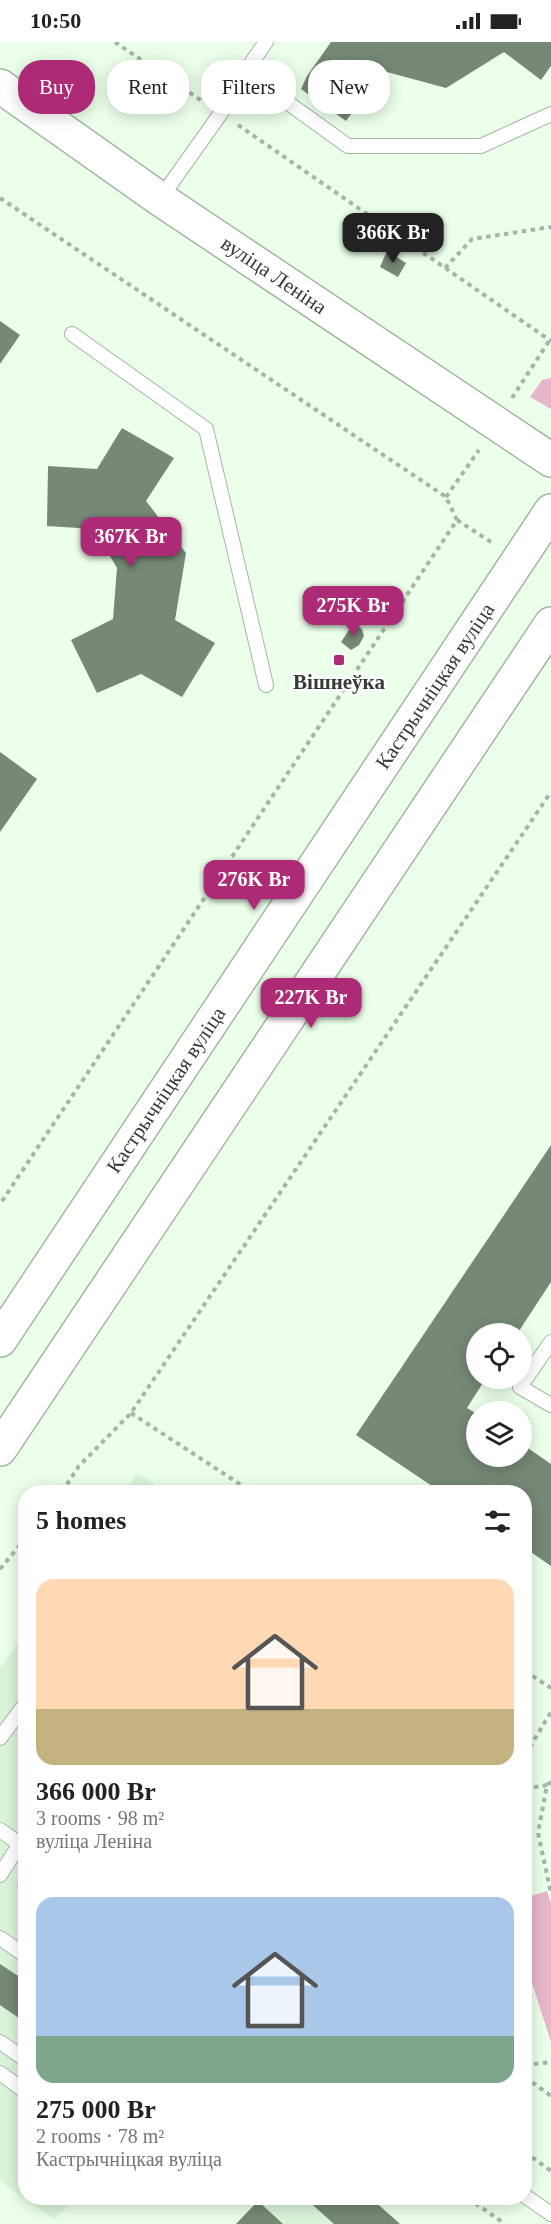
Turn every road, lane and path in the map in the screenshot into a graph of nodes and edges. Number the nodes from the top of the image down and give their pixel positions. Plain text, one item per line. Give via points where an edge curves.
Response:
1 (115, 42) edge
2 (266, 42) edge
3 (253, 60) edge
4 (0, 86) edge
5 (201, 100) edge
6 (296, 109) edge
7 (220, 114) edge
8 (222, 114) edge
9 (551, 114) edge
10 (0, 198) edge
11 (160, 199) junction
12 (551, 227) edge
13 (445, 268) junction
14 (72, 334) dead end
15 (551, 341) edge
16 (551, 460) edge
17 (551, 511) edge
18 (551, 624) edge
19 (266, 685) dead end
20 (551, 792) edge
21 (0, 1204) edge
22 (0, 1340) edge
23 (551, 1342) edge
24 (551, 1405) edge
25 (130, 1413) junction
26 (0, 1449) edge
27 (67, 1485) edge
28 (241, 1485) edge
29 (18, 1548) edge
30 (0, 1569) edge
31 (532, 1676) edge
32 (551, 1688) edge
33 (551, 1712) edge
34 (18, 1714) edge
35 (0, 1738) edge
36 (532, 1743) edge
37 (549, 1784) edge
38 (532, 1788) edge
39 (0, 1830) edge
40 (18, 1840) edge
41 (18, 1852) edge
42 (0, 1875) edge
43 (551, 1893) edge
44 (0, 1938) edge
45 (18, 1950) edge
46 (0, 2042) edge
47 (18, 2054) edge
48 (551, 2062) edge
49 (532, 2064) edge
50 (0, 2073) edge
51 (532, 2082) edge
52 (18, 2086) edge
53 (551, 2096) edge
54 (532, 2157) edge
55 (551, 2171) edge
56 (532, 2201) edge
57 (478, 2205) edge
58 (551, 2214) edge
59 (505, 2224) edge

1 - 5 path
2 - 3 lane
4 - 11 main road, вуліца Леніна
6 - 9 lane via 348,146 481,146
7 - 11 lane
8 - 13 path
10 - 21 path via 446,497 457,520
11 - 16 main road, вуліца Леніна
12 - 13 path via 472,239
13 - 15 path
14 - 19 lane via 206,429
17 - 22 main road, Кастрычніцкая вуліца
18 - 26 main road
20 - 25 path
23 - 24 lane via 520,1387
25 - 27 path
25 - 28 path
29 - 30 path
31 - 32 path
33 - 36 path
34 - 35 lane
37 - 38 path
37 - 43 path via 538,1833
39 - 40 lane
41 - 42 lane
44 - 45 lane
46 - 47 lane
48 - 49 path
50 - 52 lane
51 - 53 path
54 - 55 path
56 - 58 lane
57 - 59 path

